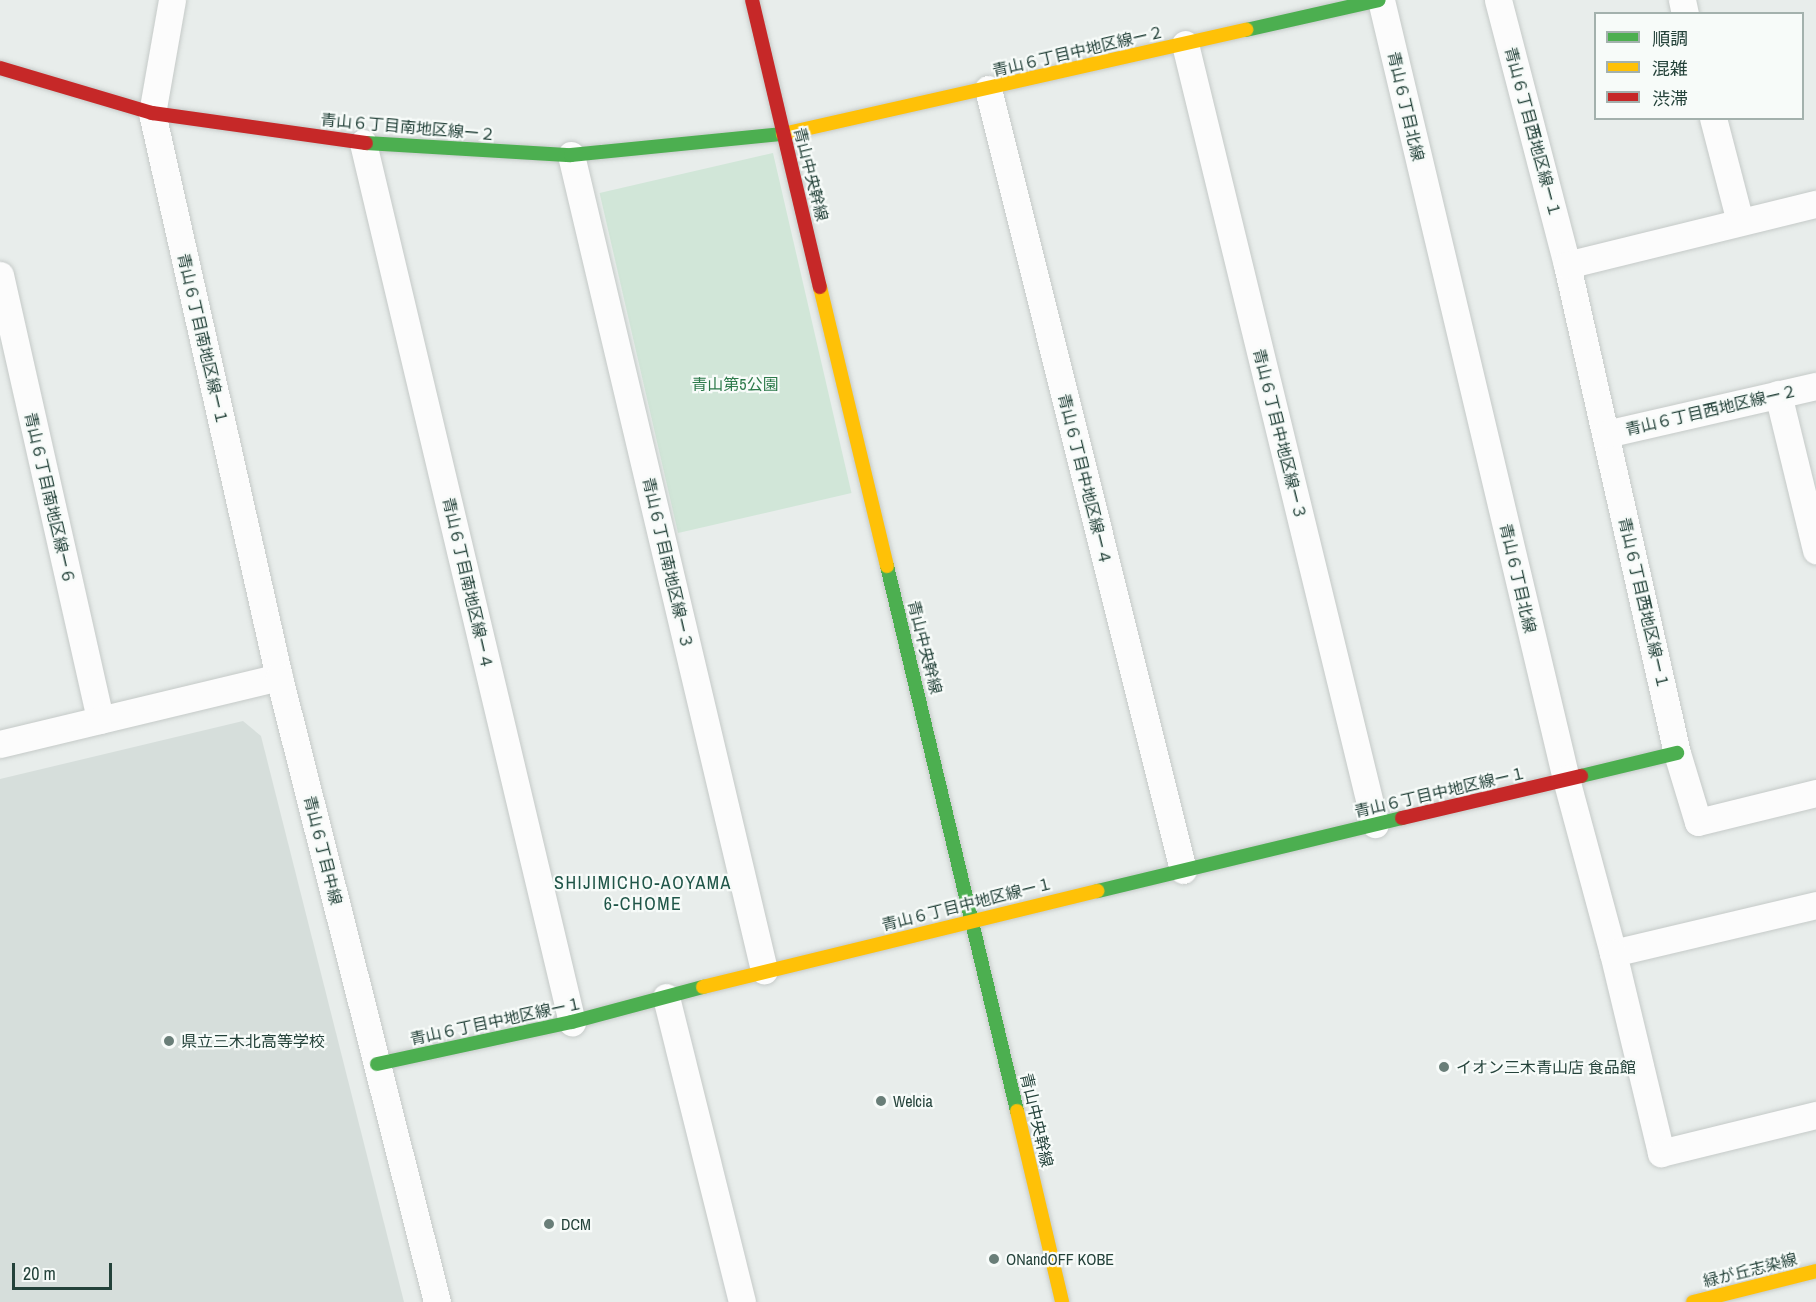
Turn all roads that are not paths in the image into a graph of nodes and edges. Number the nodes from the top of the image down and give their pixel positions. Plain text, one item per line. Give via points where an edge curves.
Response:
1 (172, 0) edge
2 (752, 0) edge
3 (1380, 0) edge
4 (1498, 0) edge
5 (1185, 44) junction
6 (0, 68) edge
7 (987, 89) junction
8 (152, 113) junction
9 (1714, 120) edge
10 (785, 135) junction
11 (363, 143) junction
12 (571, 155) junction
13 (1816, 204) edge
14 (1740, 222) junction
15 (1568, 265) junction
16 (0, 275) edge
17 (1816, 386) edge
18 (1778, 394) junction
19 (1606, 434) junction
20 (1816, 550) edge
21 (279, 677) junction
22 (100, 720) junction
23 (0, 744) edge
24 (1677, 753) junction
25 (1566, 779) junction
26 (1816, 793) edge
27 (1375, 824) junction
28 (1183, 870) junction
29 (1816, 905) edge
30 (974, 920) junction
31 (1613, 953) junction
32 (764, 970) junction
33 (666, 998) junction
34 (572, 1022) junction
35 (377, 1064) junction
36 (1816, 1115) edge
37 (1816, 1271) edge
38 (437, 1302) edge
39 (742, 1302) edge
40 (1062, 1302) edge
41 (1693, 1302) edge

1 - 8 street, 青山６丁目南地区線ー１
2 - 10 street, 青山中央幹線
3 - 5 street, 青山６丁目中地区線ー２
3 - 25 street, 青山６丁目北線
4 - 15 street, 青山６丁目西地区線ー１
5 - 7 street, 青山６丁目中地区線ー２
5 - 27 street, 青山６丁目中地区線ー３
6 - 8 street, 青山６丁目南地区線ー２
7 - 10 street, 青山６丁目中地区線ー２
7 - 28 street, 青山６丁目中地区線ー４
8 - 11 street, 青山６丁目南地区線ー２
8 - 21 street, 青山６丁目南地区線ー１
9 - 14 street
10 - 12 street, 青山６丁目南地区線ー２
10 - 30 street, 青山中央幹線
11 - 12 street, 青山６丁目南地区線ー２
11 - 34 street, 青山６丁目南地区線ー４
12 - 32 street, 青山６丁目南地区線ー３
13 - 14 street
14 - 15 street
15 - 19 street, 青山６丁目西地区線ー１
16 - 22 street, 青山６丁目南地区線ー６
17 - 18 street, 青山６丁目西地区線ー２
18 - 19 street, 青山６丁目西地区線ー２
18 - 20 street
19 - 24 street, 青山６丁目西地区線ー１
21 - 22 street
21 - 35 street, 青山６丁目中線
22 - 23 street
24 - 25 street, 青山６丁目中地区線ー１
24 - 26 street, 青山６丁目西地区線ー１ via 1698,822
25 - 27 street, 青山６丁目中地区線ー１
25 - 31 street, 青山６丁目北線
27 - 28 street, 青山６丁目中地区線ー１
28 - 30 street, 青山６丁目中地区線ー１
29 - 31 street
30 - 32 street, 青山６丁目中地区線ー１
30 - 40 street, 青山中央幹線
31 - 36 street, 青山６丁目北線 via 1661,1153
32 - 33 street, 青山６丁目中地区線ー１
33 - 34 street, 青山６丁目中地区線ー１
33 - 39 street
34 - 35 street, 青山６丁目中地区線ー１
35 - 38 street, 青山６丁目中線
37 - 41 street, 緑が丘志染線

